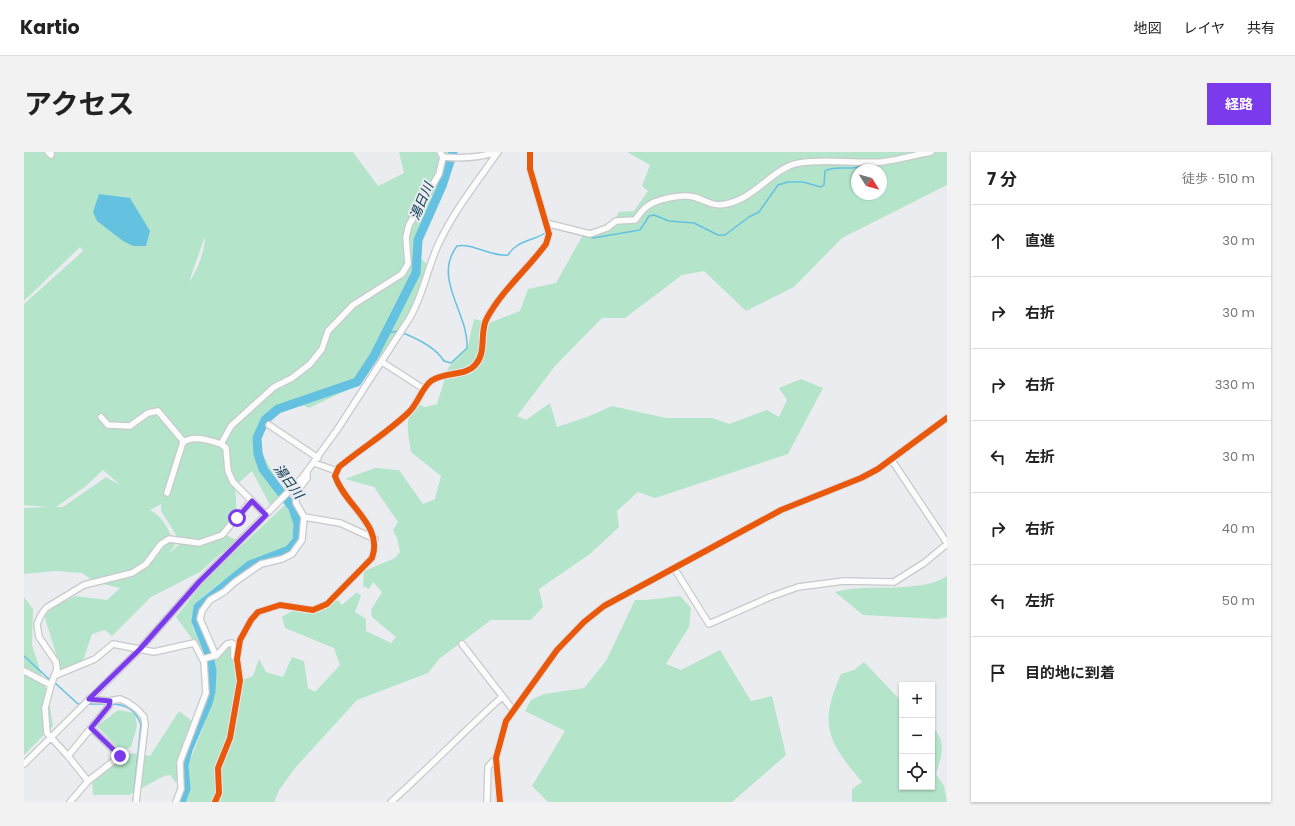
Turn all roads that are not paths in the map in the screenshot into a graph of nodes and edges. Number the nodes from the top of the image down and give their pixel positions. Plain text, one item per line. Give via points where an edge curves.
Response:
1 (48, 152) edge
2 (51, 152) edge
3 (498, 152) edge
4 (530, 152) edge
5 (931, 152) edge
6 (442, 154) edge
7 (546, 223) junction
8 (382, 362) junction
9 (424, 388) junction
10 (102, 417) dead end
11 (947, 418) edge
12 (269, 425) dead end
13 (184, 442) junction
14 (221, 444) junction
15 (318, 458) junction
16 (892, 460) junction
17 (314, 463) junction
18 (308, 471) junction
19 (338, 471) junction
20 (166, 493) dead end
21 (252, 501) junction
22 (268, 514) junction
23 (304, 517) junction
24 (374, 539) junction
25 (947, 544) edge
26 (674, 568) junction
27 (462, 644) dead end
28 (140, 649) junction
29 (216, 656) junction
30 (203, 659) junction
31 (237, 659) junction
32 (24, 671) edge
33 (54, 676) junction
34 (51, 685) junction
35 (502, 697) junction
36 (89, 699) junction
37 (110, 701) junction
38 (513, 710) junction
39 (91, 728) junction
40 (51, 738) junction
41 (68, 756) junction
42 (496, 758) junction
43 (24, 764) edge
44 (88, 781) junction
45 (70, 802) edge
46 (136, 802) edge
47 (176, 802) edge
48 (215, 802) edge
49 (391, 802) edge
50 (487, 802) edge
51 (500, 802) edge

1 - 2 street via 51,155
3 - 6 street via 477,158
3 - 8 street via 450,223 435,252 416,307
4 - 7 street via 530,169
5 - 7 street via 880,162 798,163 784,168 758,190 727,204 718,205 693,197 680,196 655,202 645,208 635,220 616,221 607,228 590,234
6 - 14 street via 439,174 408,225 408,264 402,274 353,305 328,331 322,349 310,364 292,378 274,386 231,426
7 - 9 street via 549,234 546,244 497,301 486,319 480,358 475,366 468,371 446,374 432,380
8 - 9 street
8 - 15 street
9 - 19 street via 410,411 348,460
10 - 13 street via 108,425 130,426 148,413 158,411
11 - 16 street
12 - 15 street
13 - 14 street via 198,438
13 - 20 street
14 - 21 street via 226,448 228,471 233,482
15 - 17 street
16 - 25 street
16 - 26 street via 861,478 781,510
17 - 18 street
17 - 19 street
18 - 22 street
18 - 23 street via 307,478 295,494 296,503
19 - 24 street via 335,476 338,487 374,534
21 - 22 street
21 - 33 street via 222,535 199,543 169,539 161,544 146,564 132,573 84,585 46,608 37,624 40,637 56,662
22 - 28 street via 199,582
23 - 24 street via 340,523
23 - 29 street via 302,540 292,554 261,564 205,606 200,619
24 - 31 street via 372,558 327,604 312,610 280,606 258,612 240,640
25 - 26 street via 924,563 894,582 844,581 798,587 709,624
26 - 38 street via 604,606 584,622 557,650
27 - 35 street
28 - 30 street via 154,652 191,642
28 - 33 street via 113,644 95,659
28 - 36 street
29 - 30 street
29 - 31 street via 232,643 234,657
30 - 47 street via 206,693 180,762 181,789
31 - 48 street via 240,681 230,738 218,768 219,793
32 - 34 street
33 - 34 street
34 - 40 street via 45,708 47,733
35 - 38 street
35 - 49 street
36 - 37 street
36 - 40 street
37 - 39 street via 109,706
37 - 46 street via 120,699 127,702 144,717
38 - 42 street via 503,732
39 - 41 street
39 - 44 street via 120,756
40 - 41 street
40 - 43 street
41 - 44 street
42 - 50 street via 488,767
42 - 51 street
44 - 45 street

